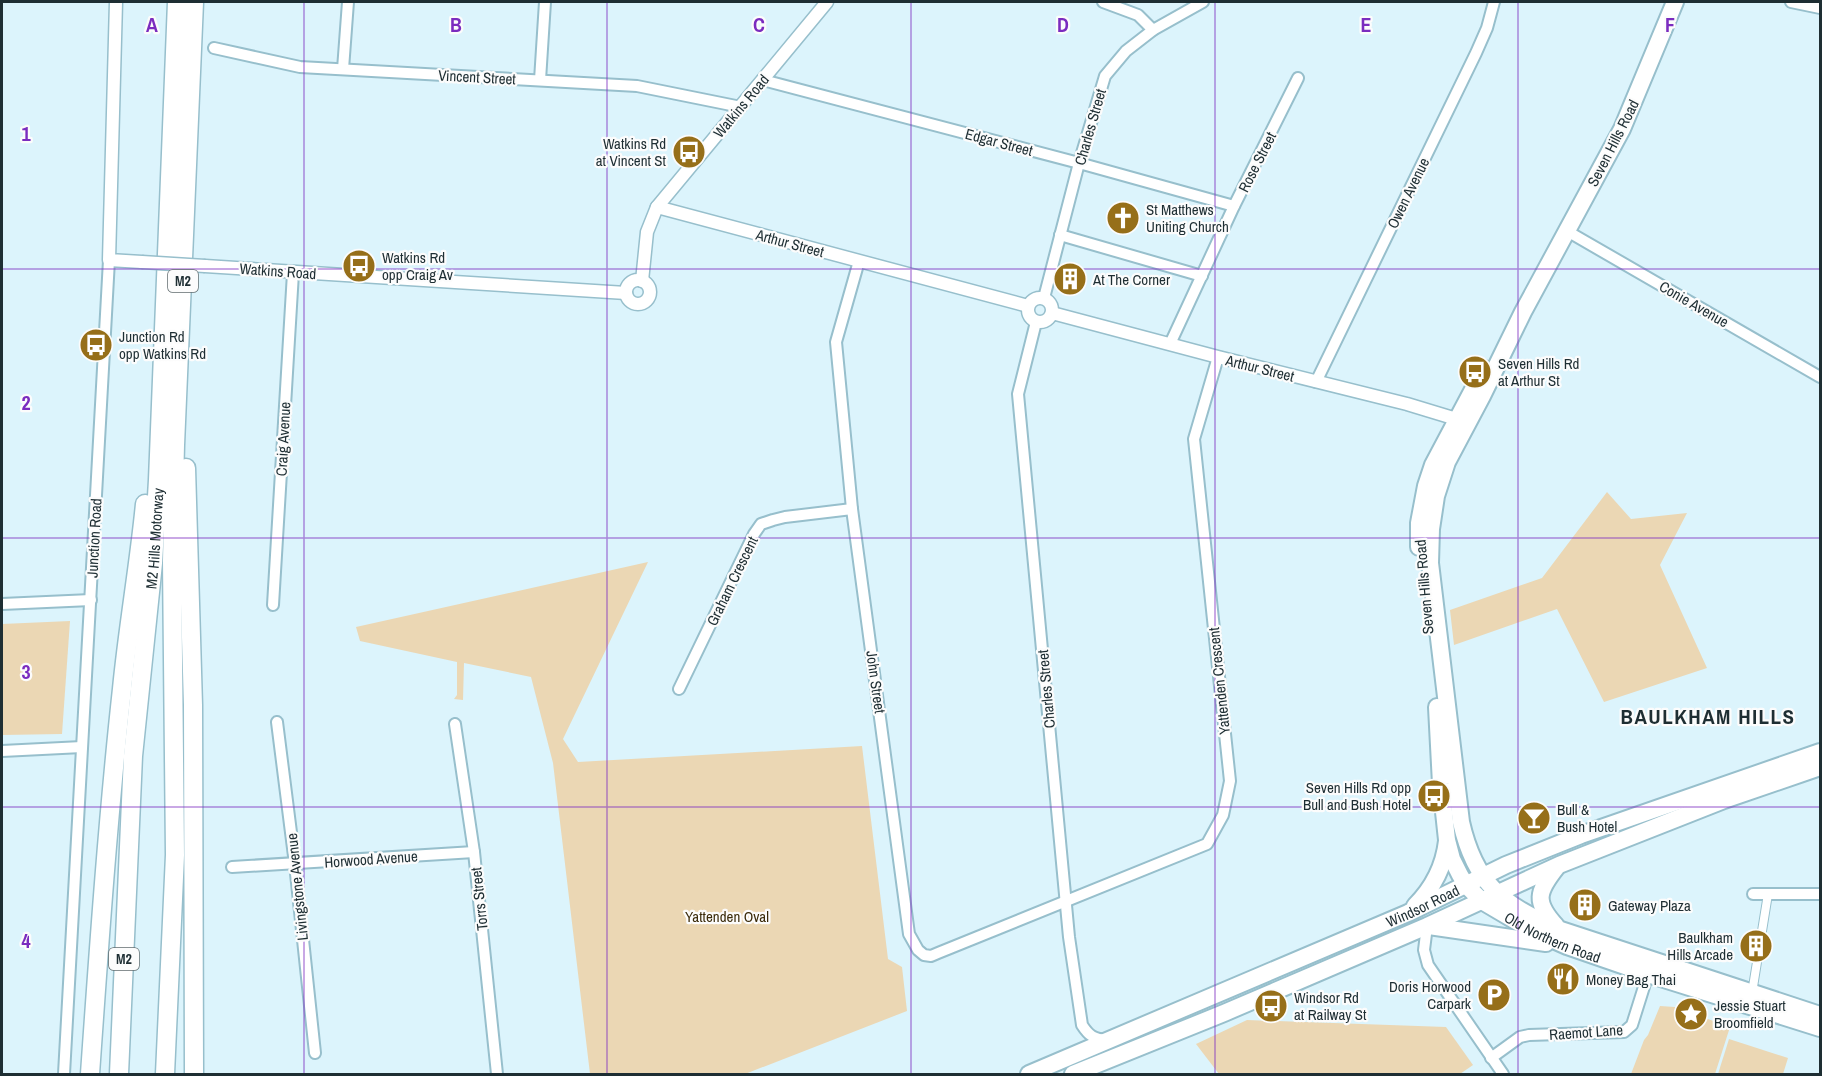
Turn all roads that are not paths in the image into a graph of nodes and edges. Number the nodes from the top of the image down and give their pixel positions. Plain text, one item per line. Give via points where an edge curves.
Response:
1 (116, 2) edge
2 (177, 2) edge
3 (194, 2) edge
4 (348, 2) edge
5 (545, 2) edge
6 (827, 2) edge
7 (1102, 2) edge
8 (1203, 2) edge
9 (1494, 2) edge
10 (1675, 2) edge
11 (1791, 2) edge
12 (1821, 8) edge
13 (1154, 30) junction
14 (214, 48) dead end
15 (343, 69) junction
16 (1298, 78) dead end
17 (540, 80) junction
18 (763, 80) junction
19 (741, 107) junction
20 (1079, 163) junction
21 (1234, 206) junction
22 (657, 207) junction
23 (1567, 231) junction
24 (1060, 235) junction
25 (109, 260) junction
26 (859, 261) junction
27 (293, 273) junction
28 (1202, 276) junction
29 (642, 281) junction
30 (626, 292) junction
31 (1044, 298) junction
32 (165, 302) junction
33 (1028, 306) junction
34 (1052, 313) junction
35 (1036, 322) junction
36 (180, 343) junction
37 (1170, 344) junction
38 (1218, 357) junction
39 (1821, 377) edge
40 (1316, 382) junction
41 (1462, 421) junction
42 (852, 509) junction
43 (91, 600) junction
44 (2, 604) edge
45 (273, 605) dead end
46 (679, 689) dead end
47 (277, 722) dead end
48 (455, 724) dead end
49 (82, 747) junction
50 (2, 751) edge
51 (1821, 752) edge
52 (1821, 767) edge
53 (1447, 840) junction
54 (474, 852) junction
55 (295, 864) junction
56 (1559, 865) junction
57 (232, 867) dead end
58 (1483, 876) junction
59 (1466, 885) junction
60 (1498, 893) junction
61 (1753, 894) dead end
62 (1767, 894) junction
63 (1821, 894) edge
64 (1482, 901) junction
65 (1063, 903) junction
66 (1408, 913) junction
67 (1427, 926) junction
68 (1558, 929) junction
69 (1567, 946) junction
70 (1648, 974) junction
71 (1752, 993) junction
72 (1821, 1015) edge
73 (1821, 1028) edge
74 (1108, 1040) junction
75 (315, 1053) dead end
76 (1491, 1058) junction
77 (64, 1074) edge
78 (90, 1074) edge
79 (119, 1074) edge
80 (165, 1074) edge
81 (194, 1074) edge
82 (497, 1074) edge
83 (1029, 1074) edge
84 (1072, 1074) edge
85 (1503, 1074) edge

1 - 25 street, Junction Road
2 - 32 highway, M2 Hills Motorway / M2
3 - 36 highway, M2 Hills Motorway / M2
4 - 15 street
5 - 17 street
6 - 18 street, Watkins Road
7 - 13 street via 1138,15
8 - 13 street, Charles Street
9 - 40 street, Owen Avenue via 1476,53
10 - 23 main road, Seven Hills Road via 1622,129
11 - 12 street
13 - 20 street, Charles Street via 1126,51 1105,76
14 - 15 street, Vincent Street via 300,67
15 - 17 street, Vincent Street
16 - 21 street, Rose Street
17 - 19 street, Vincent Street via 637,86
18 - 19 street, Watkins Road
18 - 20 street, Edgar Street
19 - 22 street, Watkins Road
20 - 21 street, Edgar Street
20 - 24 street, Charles Street
21 - 28 street, Rose Street
22 - 26 street, Arthur Street
22 - 29 street, Watkins Road via 647,232
23 - 39 street, Conie Avenue
23 - 41 main road, Seven Hills Road
24 - 28 street
24 - 31 street, Charles Street
25 - 27 street, Watkins Road, bridge
25 - 43 street, Junction Road
26 - 33 street, Arthur Street
26 - 42 street, John Street via 836,342
27 - 30 street, Watkins Road
27 - 45 street, Craig Avenue
28 - 37 street, Rose Street
29 - 30 street via 631,282
29 - 30 street via 649,289 646,300 636,303
31 - 33 street via 1032,300
31 - 34 street via 1052,306
32 - 78 highway via 114,765
32 - 79 highway, M2 Hills Motorway / M2 via 153,563 129,822
33 - 35 street via 1029,316
34 - 35 street via 1045,321
34 - 37 street, Arthur Street
35 - 65 street, Charles Street via 1018,394
36 - 80 highway, M2 Hills Motorway / M2 via 172,561 175,855
36 - 81 highway via 193,705
37 - 38 street, Arthur Street
38 - 40 street, Arthur Street
38 - 65 street, Yattenden Crescent via 1194,439 1230,781 1223,814 1207,844
40 - 41 street, Arthur Street
41 - 53 main road, Seven Hills Road via 1433,465 1419,523 1419,562 1438,716
41 - 58 main road, Seven Hills Road via 1436,496 1430,563 1461,822
42 - 46 street, Graham Crescent via 785,517 761,524
42 - 65 street, John Street via 913,943 924,955 931,956
43 - 44 street
43 - 49 street, Junction Road
47 - 55 street, Livingstone Avenue
48 - 54 street, Torrs Street
49 - 50 street
49 - 77 street, Junction Road
51 - 58 main road, Windsor Road via 1581,835
52 - 56 main road, Windsor Road via 1724,800
53 - 59 main road, Seven Hills Road
53 - 66 main road via 1434,883
54 - 55 street, Horwood Avenue
54 - 82 street, Torrs Street
55 - 57 street, Horwood Avenue
55 - 75 street, Livingstone Avenue
56 - 60 main road, Windsor Road
56 - 68 main road via 1542,888 1540,900 1544,913
58 - 59 main road, Windsor Road
58 - 60 main road, Old Northern Road
59 - 64 main road, Old Northern Road
59 - 66 main road, Windsor Road
60 - 64 main road, Windsor Road
60 - 68 main road, Old Northern Road via 1527,915
61 - 62 street
62 - 63 street
62 - 71 street
64 - 67 main road, Windsor Road
64 - 69 main road, Old Northern Road
65 - 74 street, Charles Street via 1082,1025 1095,1039
66 - 74 main road, Windsor Road
67 - 69 main road
67 - 76 street via 1428,965
67 - 84 main road, Windsor Road
68 - 71 main road, Old Northern Road
69 - 70 main road, Old Northern Road
70 - 73 main road, Old Northern Road
70 - 76 street, Raemot Lane via 1634,1021 1624,1032 1529,1035
71 - 72 main road, Old Northern Road
74 - 83 main road, Windsor Road
76 - 85 street

